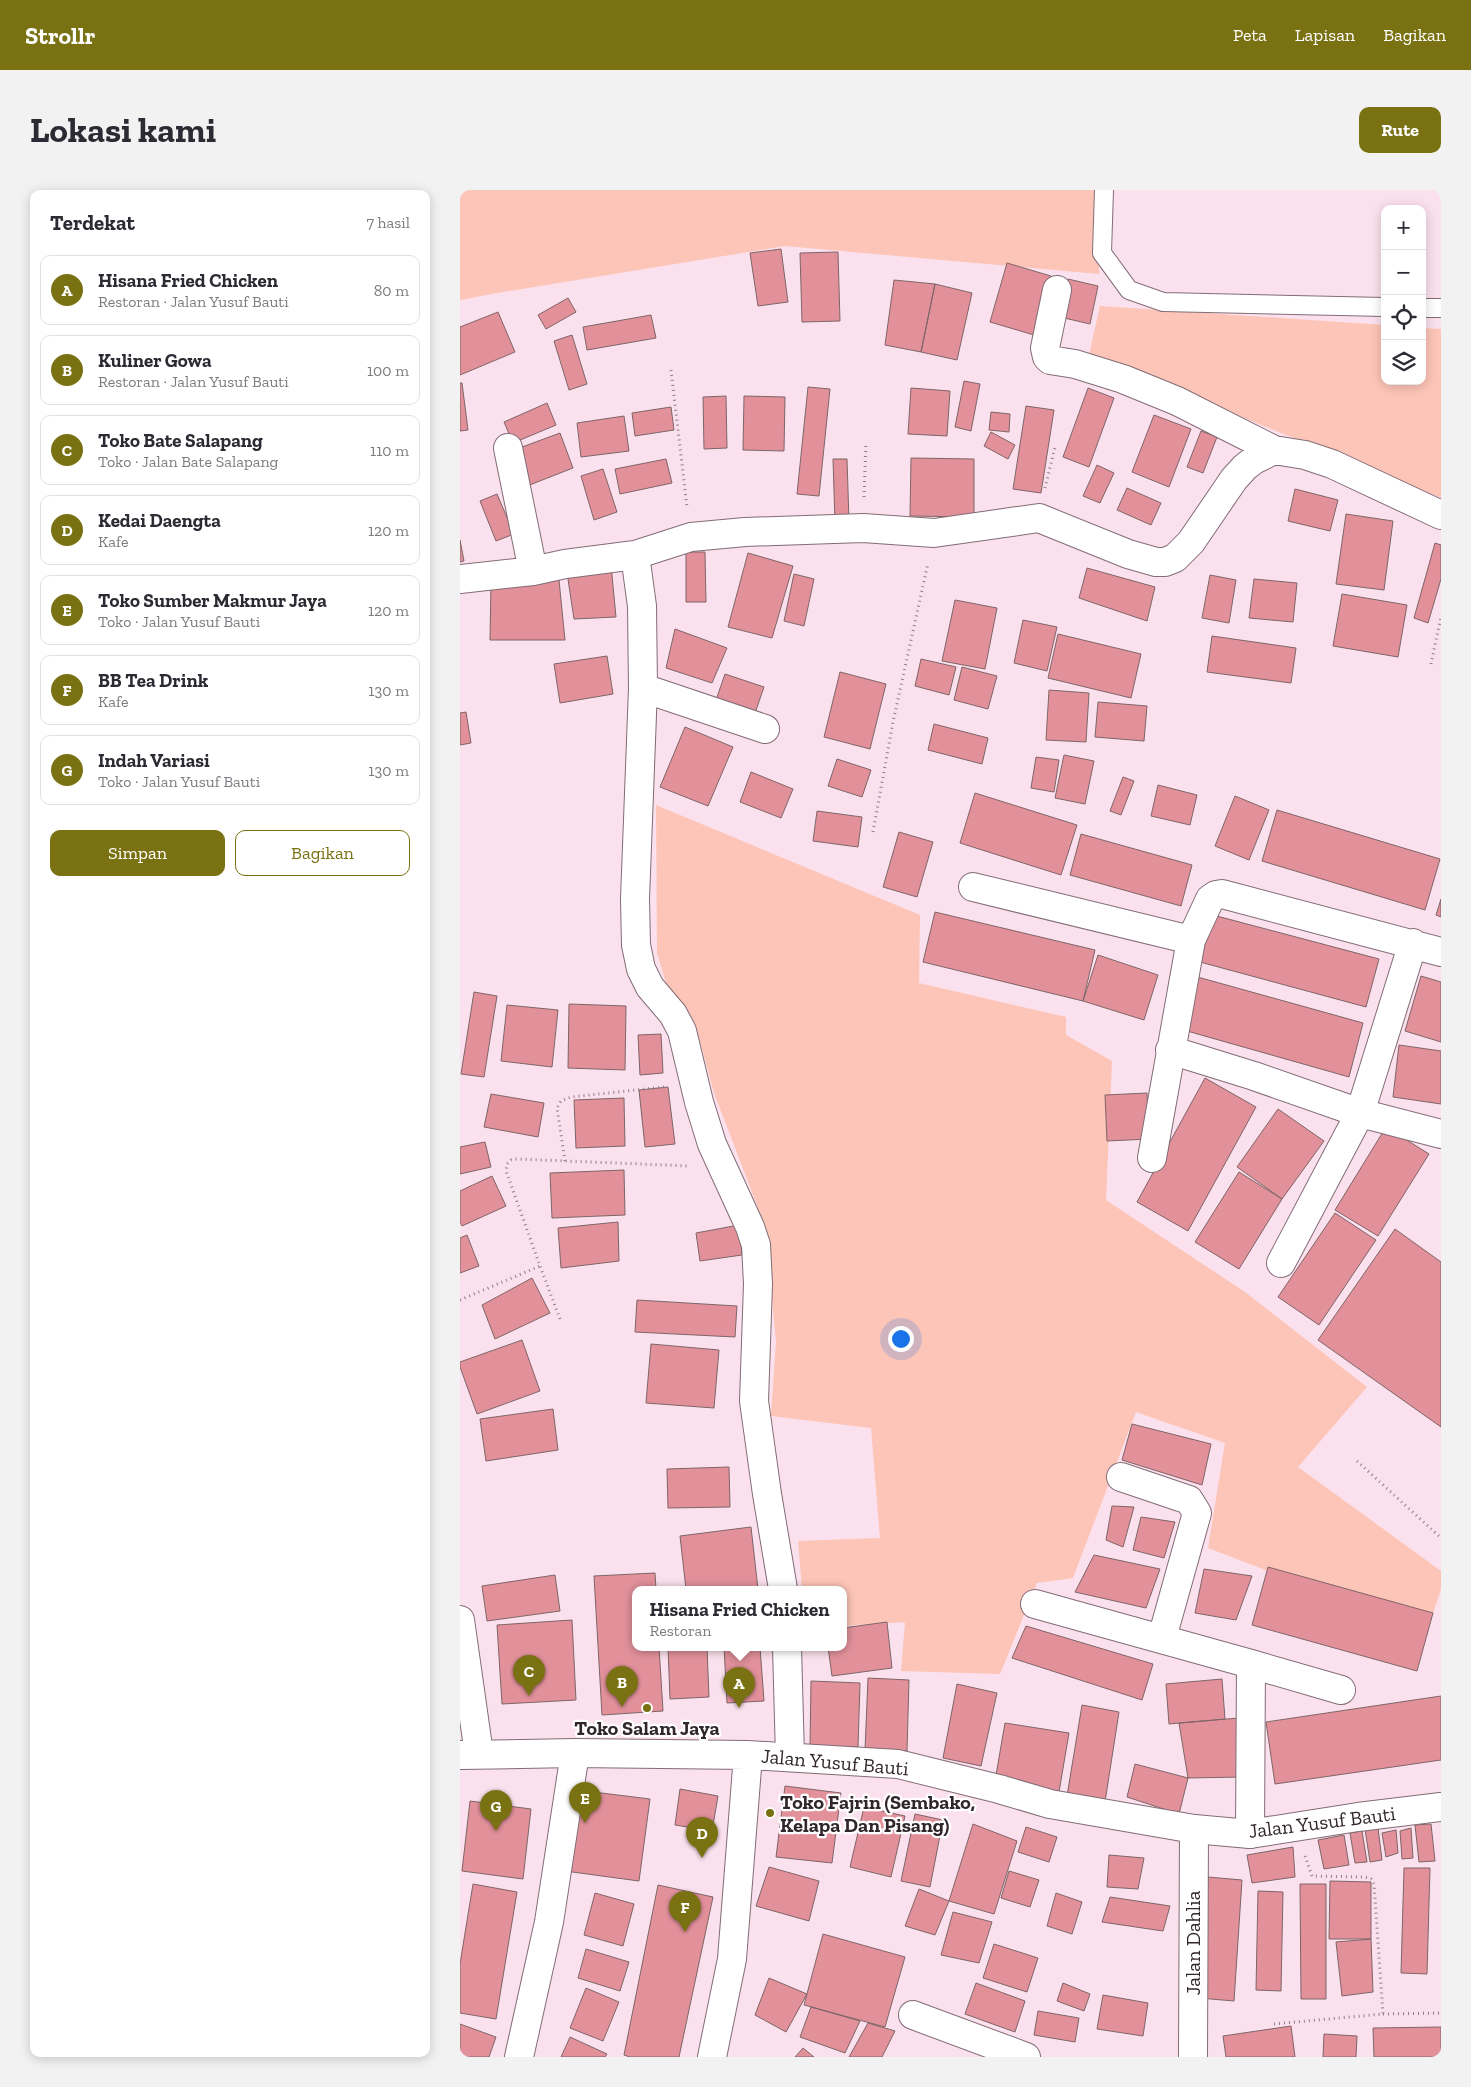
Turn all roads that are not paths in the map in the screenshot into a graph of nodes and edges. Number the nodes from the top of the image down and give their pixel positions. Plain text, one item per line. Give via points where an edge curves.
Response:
1 (1104, 190) edge
2 (1057, 290) dead end
3 (1381, 307) edge
4 (1426, 308) edge
5 (1441, 308) edge
6 (508, 448) dead end
7 (1274, 450) junction
8 (1441, 515) edge
9 (635, 555) junction
10 (533, 571) junction
11 (460, 579) edge
12 (643, 688) junction
13 (765, 729) dead end
14 (973, 887) dead end
15 (1191, 940) junction
16 (1413, 943) junction
17 (1441, 952) edge
18 (1170, 1050) junction
19 (1360, 1113) junction
20 (1441, 1134) edge
21 (1152, 1158) dead end
22 (1281, 1262) dead end
23 (1120, 1476) dead end
24 (782, 1586) edge
25 (1035, 1604) dead end
26 (460, 1620) edge
27 (1162, 1638) junction
28 (788, 1651) edge
29 (1251, 1664) junction
30 (1340, 1690) dead end
31 (575, 1753) junction
32 (470, 1755) edge
33 (748, 1755) junction
34 (790, 1757) junction
35 (1441, 1807) edge
36 (1194, 1829) junction
37 (1250, 1834) junction
38 (913, 2015) dead end
39 (520, 2057) edge
40 (712, 2057) edge
41 (1026, 2057) edge
42 (1193, 2057) edge

1 - 3 lane via 1102,253 1129,290 1163,302
2 - 7 street via 1045,348 1050,360 1123,379 1177,401
4 - 5 lane
6 - 10 street
7 - 8 street via 1304,454 1332,464
7 - 9 street via 1245,467 1191,542 1176,558 1165,562 1128,554 1039,518 934,533 863,528 745,532 691,537
9 - 10 street
9 - 12 street via 642,606
10 - 11 street
12 - 13 street
12 - 24 street via 636,945 641,969 650,987 682,1031 712,1144 756,1245 754,1401
14 - 15 street
15 - 16 street via 1210,899 1222,894
15 - 18 street
16 - 17 street
16 - 19 street
18 - 19 street
18 - 21 street
19 - 20 street
19 - 22 street
23 - 27 street via 1189,1500 1197,1513
25 - 27 street
26 - 32 street
27 - 29 street
28 - 34 street
29 - 30 street
29 - 37 street
31 - 32 street, Jalan Yusuf Bauti
31 - 33 street, Jalan Yusuf Bauti
31 - 39 street via 549,1922
33 - 34 street, Jalan Yusuf Bauti
33 - 40 street via 732,1959
34 - 36 street, Jalan Yusuf Bauti via 898,1764 1050,1804
35 - 37 street, Jalan Yusuf Bauti
36 - 37 street, Jalan Yusuf Bauti
36 - 42 street, Jalan Dahlia
38 - 41 street

